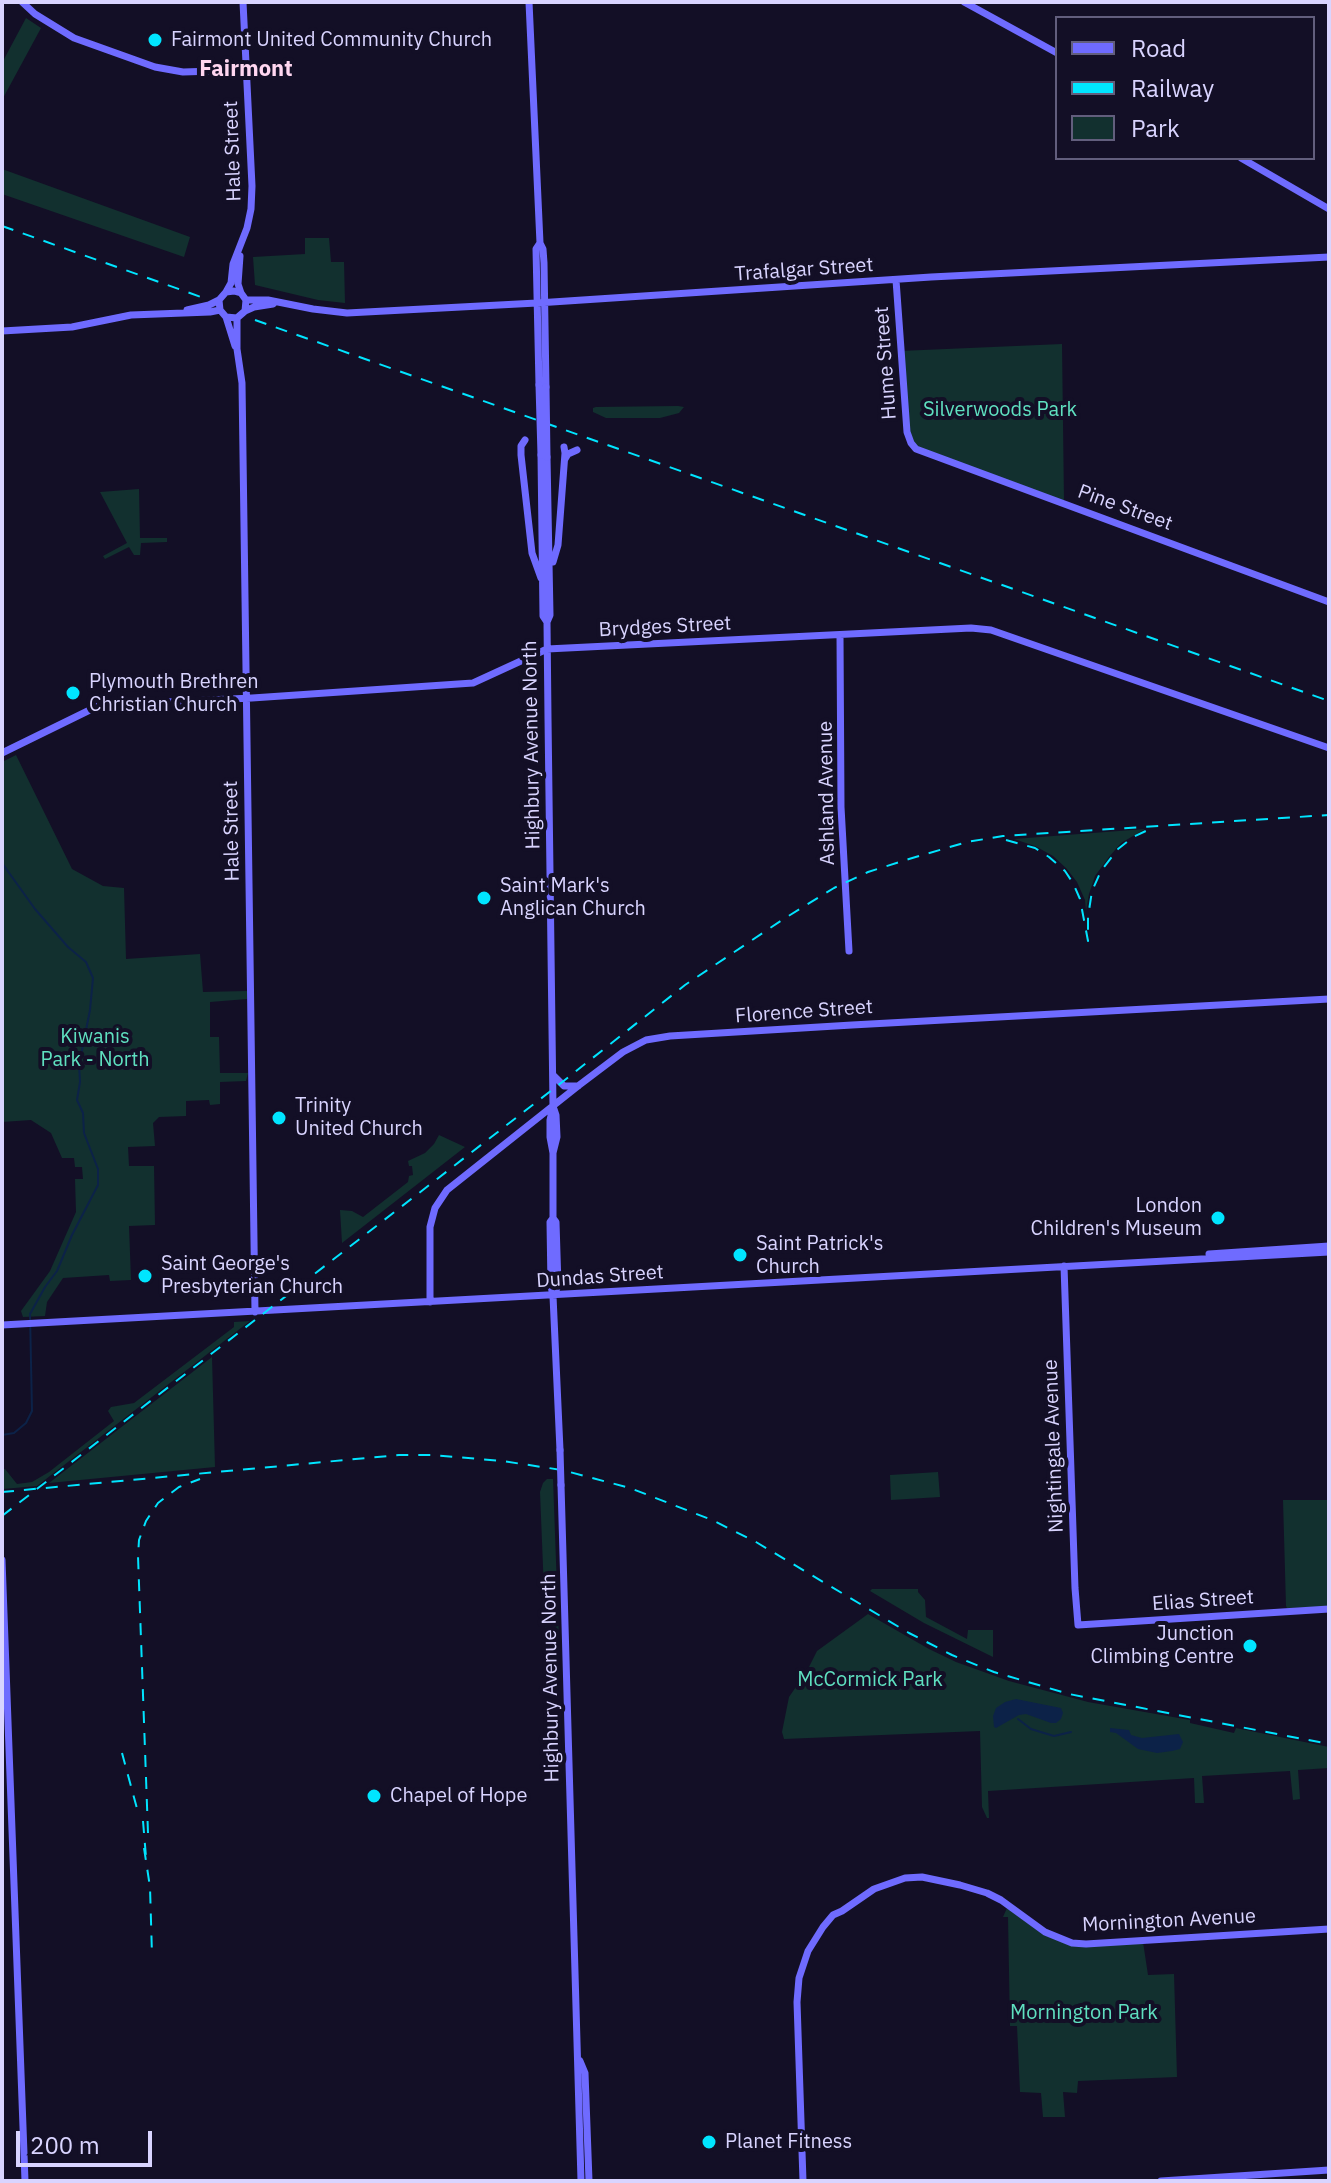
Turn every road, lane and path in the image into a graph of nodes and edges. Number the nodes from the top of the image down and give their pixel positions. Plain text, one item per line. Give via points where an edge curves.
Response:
1 (22, 2) edge
2 (243, 2) edge
3 (529, 2) edge
4 (964, 2) edge
5 (1055, 52) edge
6 (246, 70) junction
7 (1244, 160) edge
8 (1329, 209) edge
9 (240, 249) junction
10 (1329, 257) edge
11 (896, 280) junction
12 (226, 292) junction
13 (243, 296) junction
14 (219, 300) junction
15 (282, 303) junction
16 (541, 303) junction
17 (220, 310) junction
18 (245, 311) junction
19 (168, 314) junction
20 (226, 317) junction
21 (237, 318) junction
22 (2, 331) edge
23 (237, 349) junction
24 (525, 440) dead end
25 (911, 443) joint
26 (564, 447) dead end
27 (577, 450) dead end
28 (544, 456) junction
29 (564, 461) junction
30 (550, 572) junction
31 (543, 584) junction
32 (1329, 602) edge
33 (547, 622) junction
34 (840, 635) junction
35 (547, 649) junction
36 (246, 698) junction
37 (1329, 748) edge
38 (2, 753) edge
39 (849, 951) dead end
40 (1329, 999) edge
41 (553, 1075) junction
42 (578, 1086) junction
43 (553, 1107) junction
44 (1285, 1249) junction
45 (1329, 1249) edge
46 (1270, 1256) junction
47 (1200, 1258) junction
48 (1064, 1266) junction
49 (553, 1296) junction
50 (430, 1302) junction
51 (255, 1312) junction
52 (2, 1325) edge
53 (2, 1560) edge
54 (1329, 1609) edge
55 (1078, 1625) joint
56 (1329, 1929) edge
57 (579, 2059) junction
58 (1329, 2170) edge
59 (25, 2181) edge
60 (581, 2181) edge
61 (589, 2181) edge
62 (803, 2181) edge
63 (1161, 2181) edge

1 - 6 main road via 74,38 155,67 183,72
2 - 6 main road, Hale Street
3 - 16 main road, Highbury Avenue North via 543,249
4 - 5 main road
6 - 9 main road, Hale Street via 252,186
7 - 8 main road
9 - 12 main road, Hale Street
9 - 13 main road, Hale Street via 238,284
10 - 11 main road, Trafalgar Street
11 - 16 main road, Trafalgar Street
11 - 25 main road, Hume Street
12 - 13 main road
12 - 14 main road
13 - 15 main road, Trafalgar Street
13 - 18 main road
14 - 17 main road
14 - 19 main road
15 - 16 main road, Trafalgar Street via 347,313
15 - 18 main road, Trafalgar Street
16 - 28 main road, Highbury Avenue North, bridge
17 - 19 main road
17 - 20 main road
18 - 21 main road
19 - 22 main road
20 - 21 main road
20 - 23 main road, Hale Street
21 - 23 main road, Hale Street
23 - 36 main road, Hale Street via 242,383
24 - 31 main road via 521,455 532,553
25 - 32 main road, Pine Street
26 - 29 main road
27 - 29 main road
28 - 30 main road, Highbury Avenue North
28 - 31 main road, Highbury Avenue North
29 - 30 main road via 558,545
30 - 33 main road, Highbury Avenue North
31 - 33 main road, Highbury Avenue North
33 - 35 main road, Highbury Avenue North
34 - 35 main road, Brydges Street
34 - 37 main road, Brydges Street via 991,630
34 - 39 main road, Ashland Avenue
35 - 36 main road, Brydges Street via 473,683
35 - 41 main road, Highbury Avenue North
36 - 38 main road, Brydges Street via 100,705
36 - 51 main road, Hale Street
40 - 42 main road, Florence Street via 670,1036 623,1052
41 - 42 main road via 564,1086
41 - 43 main road, Highbury Avenue North
42 - 43 main road, Florence Street
43 - 49 main road, Highbury Avenue North
43 - 50 main road, Florence Street via 453,1185 435,1208
44 - 45 main road, Dundas Street
44 - 46 main road
44 - 47 main road, Dundas Street
45 - 46 main road, Dundas Street
46 - 47 main road, Dundas Street
47 - 48 main road, Dundas Street
48 - 49 main road, Dundas Street
48 - 55 main road, Nightingale Avenue
49 - 50 main road, Dundas Street
49 - 57 main road, Highbury Avenue North, bridge
50 - 51 main road, Dundas Street
51 - 52 main road, Dundas Street
53 - 59 main road
54 - 55 main road, Elias Street
56 - 62 main road, Mornington Avenue via 1072,1943 1045,1932 987,1893 959,1884 905,1878 874,1889 833,1915 808,1951 799,1978
57 - 60 main road, Highbury Avenue North
57 - 61 main road, Highbury Avenue North via 585,2073
58 - 63 main road

